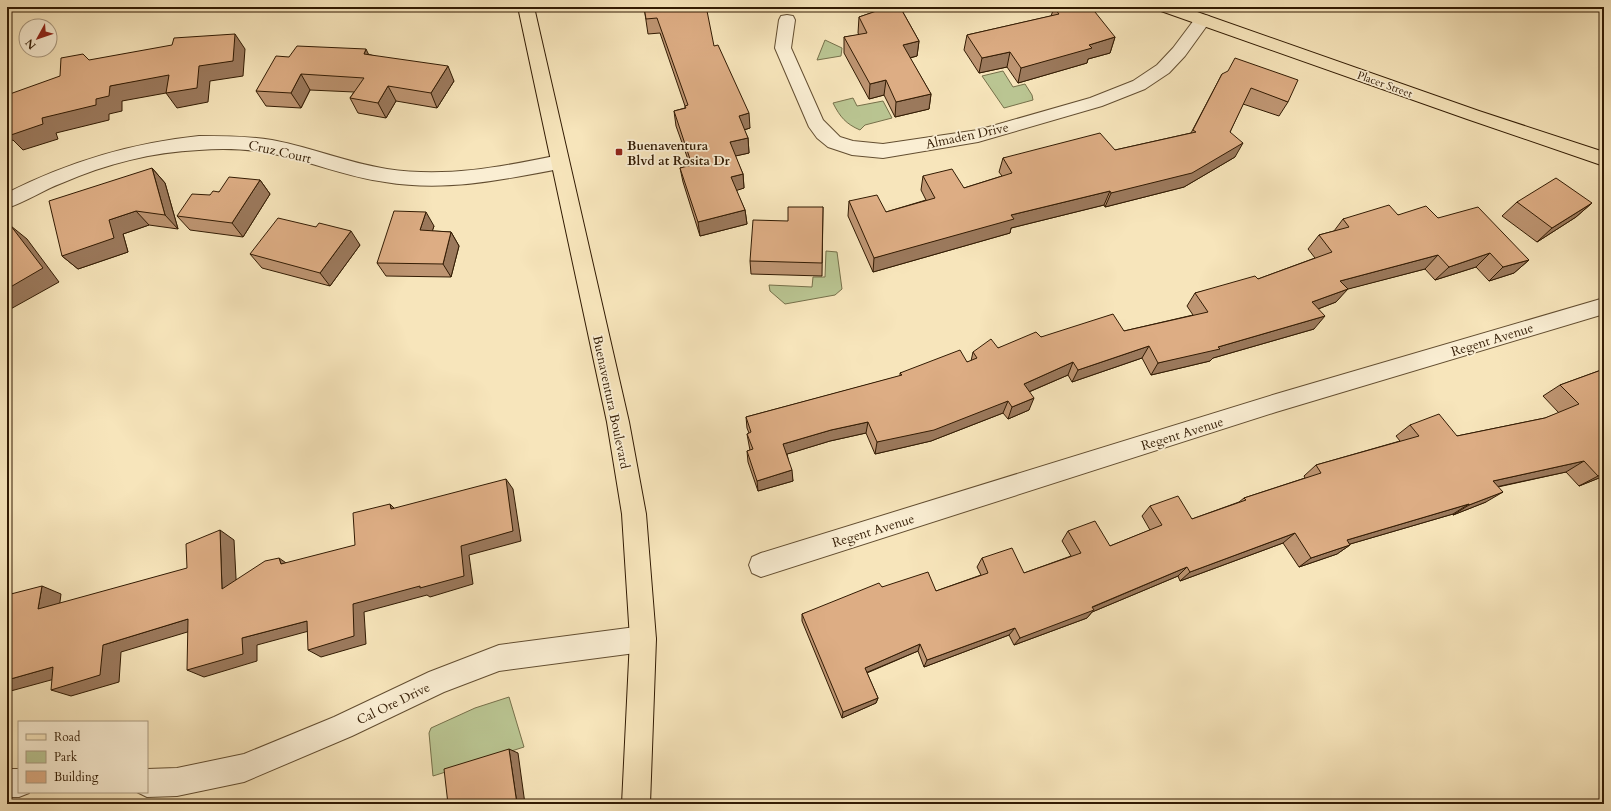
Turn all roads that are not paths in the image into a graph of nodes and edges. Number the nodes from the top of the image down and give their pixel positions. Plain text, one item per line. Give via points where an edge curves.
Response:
1 (526, 7) edge
2 (1168, 7) edge
3 (787, 20) dead end
4 (1203, 20) junction
5 (1604, 159) edge
6 (559, 162) junction
7 (7, 201) edge
8 (1604, 306) edge
9 (761, 566) dead end
10 (643, 639) junction
11 (7, 783) edge
12 (18, 783) edge
13 (148, 783) edge
14 (636, 804) edge

1 - 6 main road, Buenaventura Boulevard
2 - 4 main road, Placer Street
3 - 4 street, Almaden Drive via 783,48 815,123 834,142 852,148 883,151 978,136 1096,102 1139,85 1163,69
4 - 5 main road, Placer Street via 1465,113
6 - 7 street, Cruz Court via 468,179 430,180 367,172 256,144 227,142 174,145 127,153 73,169
6 - 10 main road, Buenaventura Boulevard via 618,422 634,514
8 - 9 street, Regent Avenue via 1276,403
10 - 13 street, Cal Ore Drive via 499,658 438,681 343,727 244,768 177,782
10 - 14 main road, Buenaventura Boulevard
11 - 12 street

